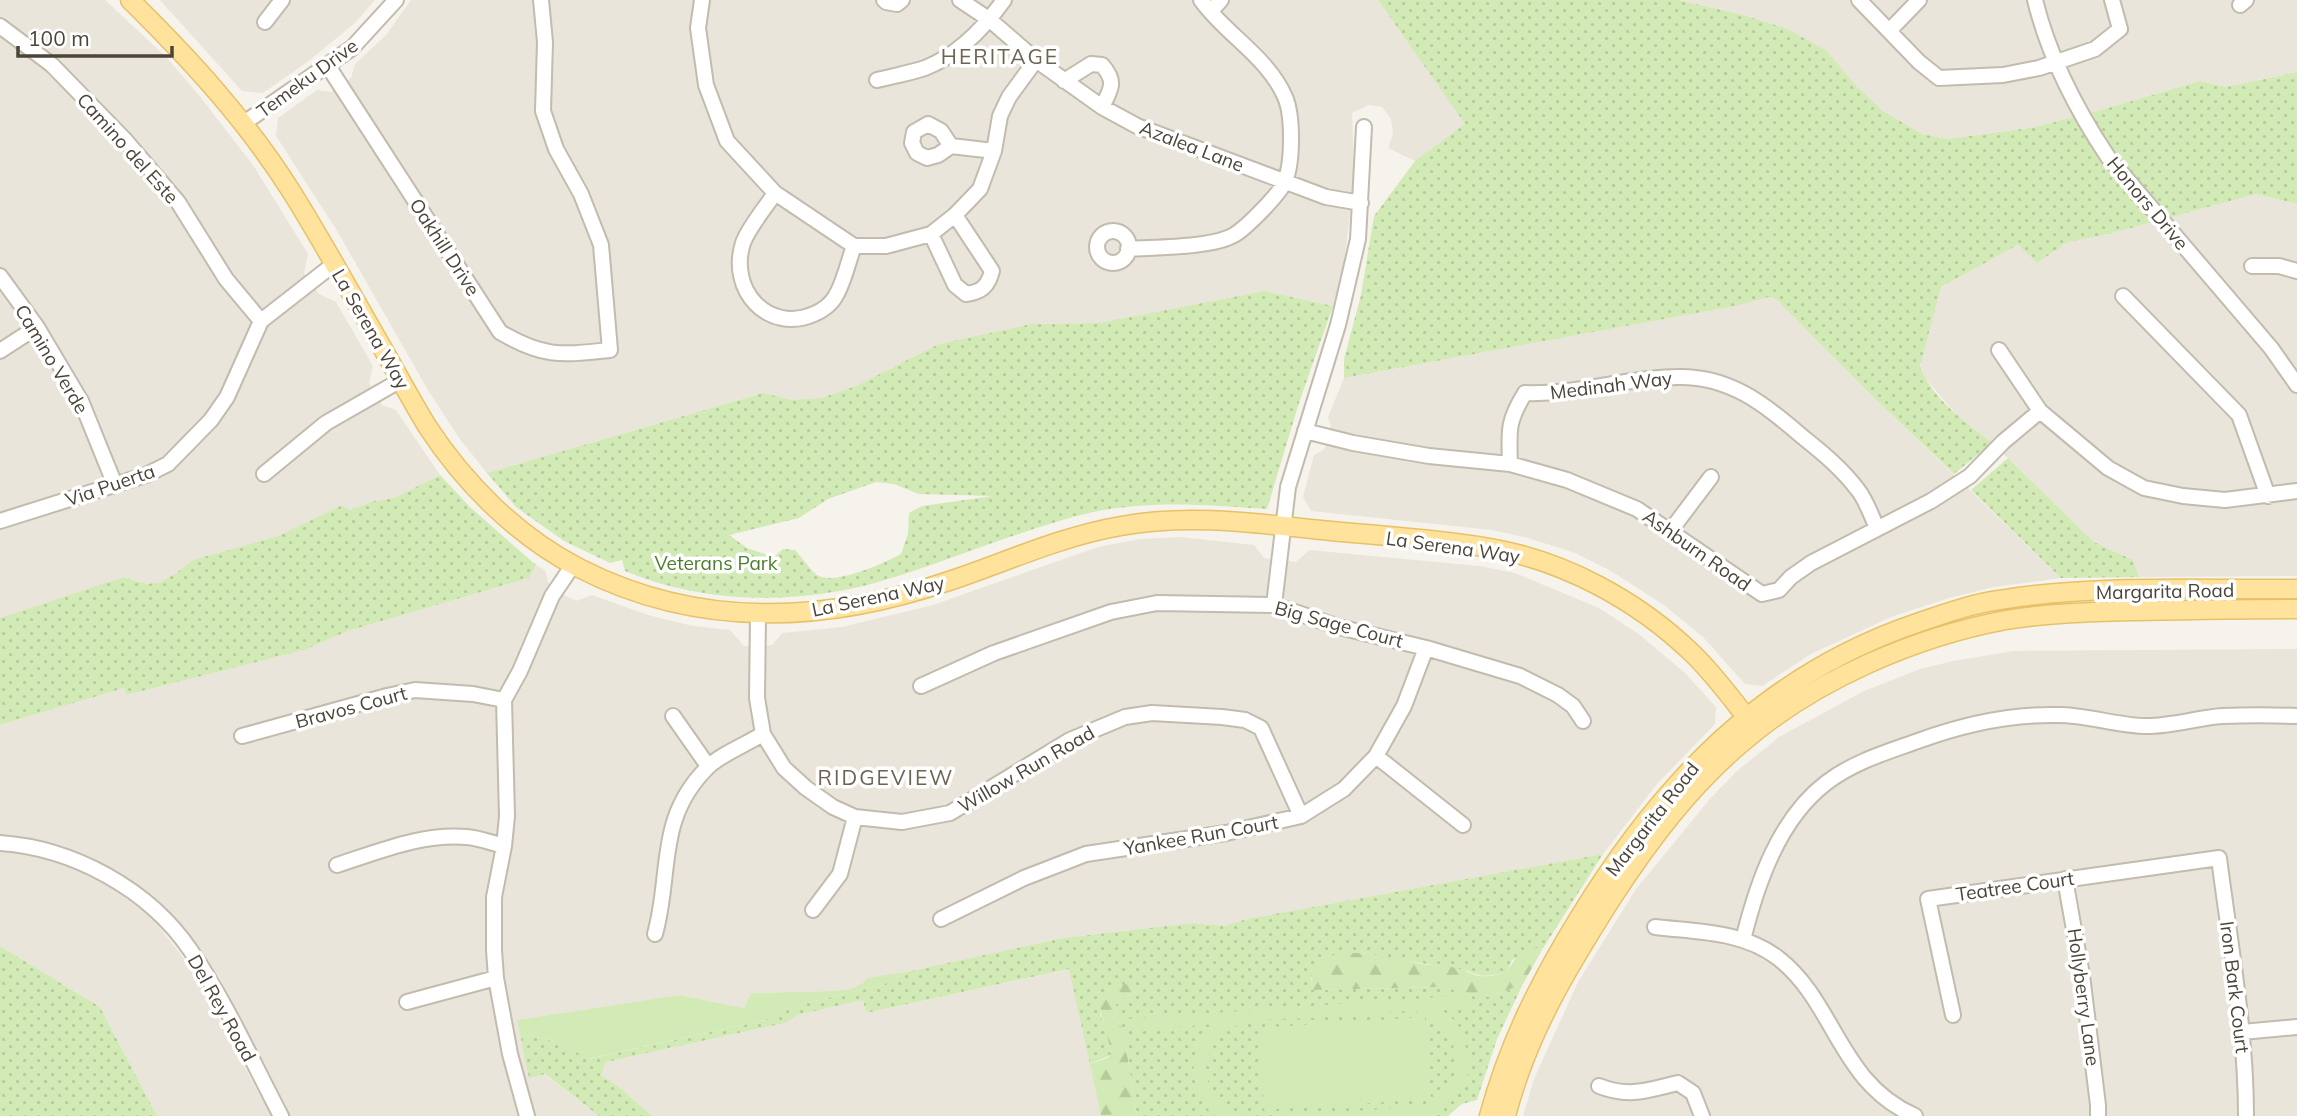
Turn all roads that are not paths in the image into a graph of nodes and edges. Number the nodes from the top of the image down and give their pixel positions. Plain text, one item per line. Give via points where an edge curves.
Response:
1 (130, 0) edge
2 (282, 0) edge
3 (396, 0) edge
4 (541, 0) edge
5 (702, 0) edge
6 (884, 0) edge
7 (902, 0) edge
8 (960, 0) edge
9 (1004, 0) edge
10 (1859, 0) edge
11 (1919, 0) edge
12 (2035, 0) edge
13 (2112, 0) edge
14 (1211, 4) edge
15 (990, 20) junction
16 (265, 22) dead end
17 (0, 26) edge
18 (1890, 30) junction
19 (1036, 60) junction
20 (2055, 61) junction
21 (328, 66) junction
22 (877, 80) dead end
23 (1064, 81) junction
24 (1102, 107) junction
25 (244, 122) junction
26 (1364, 127) dead end
27 (951, 146) dead end
28 (994, 151) junction
29 (1285, 182) junction
30 (775, 193) junction
31 (1361, 203) junction
32 (955, 215) junction
33 (931, 234) junction
34 (854, 246) junction
35 (1128, 249) dead end
36 (334, 264) junction
37 (2252, 266) dead end
38 (2297, 271) edge
39 (0, 276) edge
40 (2123, 296) dead end
41 (261, 321) junction
42 (37, 327) junction
43 (1999, 350) dead end
44 (0, 351) edge
45 (401, 380) junction
46 (2297, 385) edge
47 (2040, 411) junction
48 (1305, 431) junction
49 (1510, 464) junction
50 (264, 474) dead end
51 (1711, 477) dead end
52 (115, 485) junction
53 (2297, 491) edge
54 (2268, 496) junction
55 (0, 521) edge
56 (1284, 526) junction
57 (1877, 527) junction
58 (1671, 530) junction
59 (573, 565) junction
60 (2297, 589) edge
61 (1274, 605) junction
62 (2297, 609) edge
63 (758, 615) junction
64 (1426, 648) junction
65 (921, 686) dead end
66 (504, 700) junction
67 (673, 716) dead end
68 (2297, 716) edge
69 (1583, 721) dead end
70 (1752, 723) junction
71 (763, 734) junction
72 (242, 736) dead end
73 (1376, 756) junction
74 (708, 766) junction
75 (1301, 816) junction
76 (855, 817) junction
77 (1463, 825) dead end
78 (0, 843) edge
79 (504, 846) junction
80 (2219, 858) joint
81 (337, 865) dead end
82 (2065, 879) junction
83 (813, 910) dead end
84 (941, 919) dead end
85 (1655, 927) dead end
86 (655, 934) dead end
87 (1743, 940) junction
88 (496, 978) junction
89 (407, 1002) dead end
90 (1953, 1015) dead end
91 (2297, 1027) edge
92 (2242, 1032) junction
93 (1599, 1087) dead end
94 (281, 1116) edge
95 (527, 1116) edge
96 (1489, 1116) edge
97 (1506, 1116) edge
98 (1702, 1116) edge
99 (1915, 1116) edge
100 (2098, 1116) edge
101 (2246, 1116) edge

1 - 25 main road, La Serena Way
2 - 16 street
3 - 21 street, Temeku Drive via 352,48
4 - 21 street, Oakhill Drive via 543,111 601,245 610,350 548,353 523,346 500,332
5 - 30 street via 698,28 706,85 727,141
6 - 7 street via 897,4
8 - 15 street, Azalea Lane
9 - 15 street
10 - 18 street
11 - 18 street
12 - 20 street, Honors Drive
13 - 20 street via 2120,29 2095,48
14 - 29 street via 1268,70 1284,96 1292,126
15 - 19 street, Azalea Lane
15 - 22 street via 959,48 926,67
17 - 41 street, Camino del Este via 51,65 126,141 178,202 224,276
18 - 20 street via 1939,78 2003,75
19 - 23 street, Azalea Lane
19 - 28 street via 1004,107
20 - 46 street, Honors Drive via 2108,157 2271,348
21 - 25 street, Temeku Drive
23 - 24 street, Azalea Lane
23 - 24 street via 1091,64 1102,65 1111,79
24 - 29 street, Azalea Lane via 1138,127
25 - 36 main road, La Serena Way
26 - 31 street
27 - 28 street
28 - 32 street via 980,189
29 - 31 street, Azalea Lane via 1333,199
29 - 35 street via 1256,217 1233,235 1204,243
30 - 34 street
30 - 34 street via 743,242 740,265 743,286 761,310 780,319 801,319 822,311 835,297
31 - 48 street via 1349,281
32 - 33 street
32 - 33 street via 992,271 983,289 966,294 954,285
33 - 34 street via 886,246
36 - 41 street, Via Puerta
36 - 45 main road, La Serena Way
37 - 38 street
39 - 42 street, Camino Verde
40 - 54 street via 2239,415
41 - 52 street, Via Puerta via 227,397 211,420 168,464
42 - 44 street
42 - 52 street, Camino Verde via 80,401
43 - 47 street
45 - 50 street via 326,423
45 - 59 main road, La Serena Way via 428,427 482,494 506,518
47 - 54 street via 2108,468 2144,488 2225,500
47 - 57 street, Ashburn Road via 1970,476
48 - 49 street, Ashburn Road via 1429,456
48 - 56 street via 1288,487
49 - 57 street, Medinah Way via 1512,413 1525,393 1652,378 1702,378 1760,401 1838,466 1860,492
49 - 58 street, Ashburn Road via 1599,492
51 - 58 street
52 - 55 street, Via Puerta
53 - 54 street
56 - 61 street
56 - 63 main road, La Serena Way via 1211,519 1121,526 1078,536 921,590 847,607
56 - 70 main road, La Serena Way via 1493,549 1570,572 1634,607 1692,653
57 - 58 street, Ashburn Road via 1811,563 1779,590 1762,594
59 - 63 main road, La Serena Way via 647,596
59 - 66 street via 552,596
60 - 70 main road, Margarita Road via 2099,591 1996,600 1939,615 1852,648 1813,670
61 - 64 street, Big Sage Court
61 - 65 street, Big Sage Court via 1157,603 1111,612 994,653
62 - 70 main road, Margarita Road via 2090,612 2006,620 1926,641
63 - 71 street, Willow Run Road via 757,686
64 - 69 street, Big Sage Court via 1542,686 1573,706
64 - 73 street, Yankee Run Court via 1404,706
66 - 72 street, Bravos Court via 415,690
66 - 79 street
67 - 74 street
68 - 87 street via 2222,716 2146,726 2062,715 2007,717 1972,723 1886,752 1825,783 1787,825 1770,858
70 - 96 main road, Margarita Road via 1674,785 1591,898 1520,1025
70 - 97 main road, Margarita Road via 1673,813 1561,978 1525,1054
71 - 74 street
71 - 76 street, Willow Run Road via 784,768 806,788
73 - 75 street, Yankee Run Court via 1344,789
73 - 77 street
74 - 86 street via 683,798 673,823
75 - 76 street, Willow Run Road via 1261,728 1245,720 1152,713 1125,717 1070,740 950,813 902,822
75 - 84 street, Yankee Run Court via 1226,833 1086,854
76 - 83 street via 840,874
78 - 94 street, Del Rey Road via 58,854 90,867 156,911 189,948 210,982
79 - 81 street via 467,836 437,838 408,842
79 - 88 street via 492,925
80 - 82 street, Teatree Court
80 - 92 street, Iron Bark Court
82 - 90 street, Teatree Court via 1928,899
82 - 100 street, Hollyberry Lane via 2082,975
85 - 87 street via 1720,933
87 - 99 street via 1777,957 1821,1010 1842,1049 1878,1095
88 - 89 street
88 - 95 street
91 - 92 street
92 - 101 street, Iron Bark Court
93 - 98 street via 1634,1093 1678,1083 1693,1093

